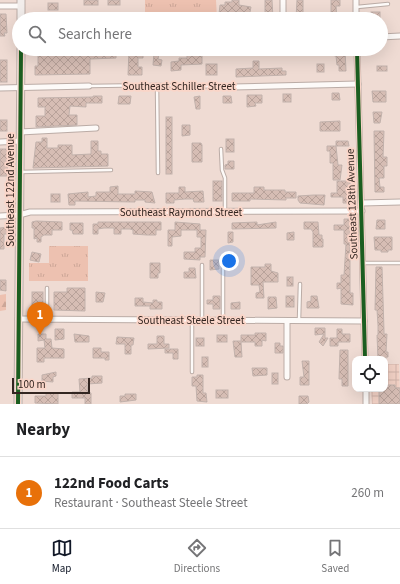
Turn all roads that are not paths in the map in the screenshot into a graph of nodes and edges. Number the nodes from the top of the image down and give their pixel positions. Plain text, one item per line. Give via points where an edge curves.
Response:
1 (283, 0) edge
2 (356, 0) edge
3 (21, 3) edge
4 (388, 4) dead end
5 (0, 6) edge
6 (356, 7) junction
7 (283, 12) edge
8 (356, 12) edge
9 (400, 36) edge
10 (388, 37) edge
11 (21, 56) edge
12 (357, 56) edge
13 (358, 84) junction
14 (157, 85) junction
15 (89, 86) joint
16 (233, 87) joint
17 (0, 88) edge
18 (20, 88) junction
19 (96, 128) dead end
20 (20, 132) junction
21 (20, 141) junction
22 (0, 142) edge
23 (221, 149) dead end
24 (111, 170) dead end
25 (20, 172) junction
26 (158, 173) dead end
27 (400, 202) edge
28 (362, 203) junction
29 (225, 212) junction
30 (362, 212) junction
31 (19, 215) junction
32 (0, 216) edge
33 (363, 263) junction
34 (400, 264) edge
35 (202, 265) dead end
36 (222, 266) dead end
37 (300, 284) dead end
38 (47, 288) dead end
39 (18, 319) junction
40 (47, 319) junction
41 (192, 320) junction
42 (202, 320) junction
43 (223, 320) junction
44 (287, 321) junction
45 (299, 321) junction
46 (364, 321) junction
47 (365, 356) edge
48 (192, 372) dead end
49 (287, 377) dead end
50 (366, 392) edge
51 (18, 404) edge
52 (366, 404) edge

1 - 7 street
2 - 6 street
3 - 5 street
4 - 6 lane
6 - 8 street
9 - 10 street
11 - 18 main road, Southeast 122nd Avenue
12 - 13 street, Southeast 128th Avenue
13 - 16 street, Southeast Schiller Street
13 - 28 street, Southeast 128th Avenue
14 - 15 lane, Southeast Schiller Street
14 - 16 lane, Southeast Schiller Street
14 - 26 lane
15 - 18 street, Southeast Schiller Street
17 - 18 street, Southeast Schiller Street
18 - 20 main road, Southeast 122nd Avenue
19 - 20 street
20 - 21 main road, Southeast 122nd Avenue
21 - 22 street
21 - 25 main road, Southeast 122nd Avenue
23 - 29 lane via 225,178
24 - 25 lane
25 - 31 main road, Southeast 122nd Avenue
27 - 28 street
28 - 30 street, Southeast 128th Avenue
29 - 30 street, Southeast Raymond Street
29 - 31 street, Southeast Raymond Street via 30,212
30 - 33 street, Southeast 128th Avenue
31 - 32 street, Southeast Raymond Street
31 - 39 main road, Southeast 122nd Avenue
33 - 34 lane
33 - 46 street, Southeast 128th Avenue
35 - 42 lane
36 - 43 lane
37 - 45 lane
38 - 40 lane
39 - 40 street, Southeast Steele Street
39 - 51 main road, Southeast 122nd Avenue
40 - 41 street, Southeast Steele Street
41 - 42 street, Southeast Steele Street
41 - 48 lane
42 - 43 street, Southeast Steele Street
43 - 44 street, Southeast Steele Street
44 - 45 street, Southeast Steele Street
44 - 49 street
45 - 46 street, Southeast Steele Street
46 - 47 street, Southeast 128th Avenue
50 - 52 street

